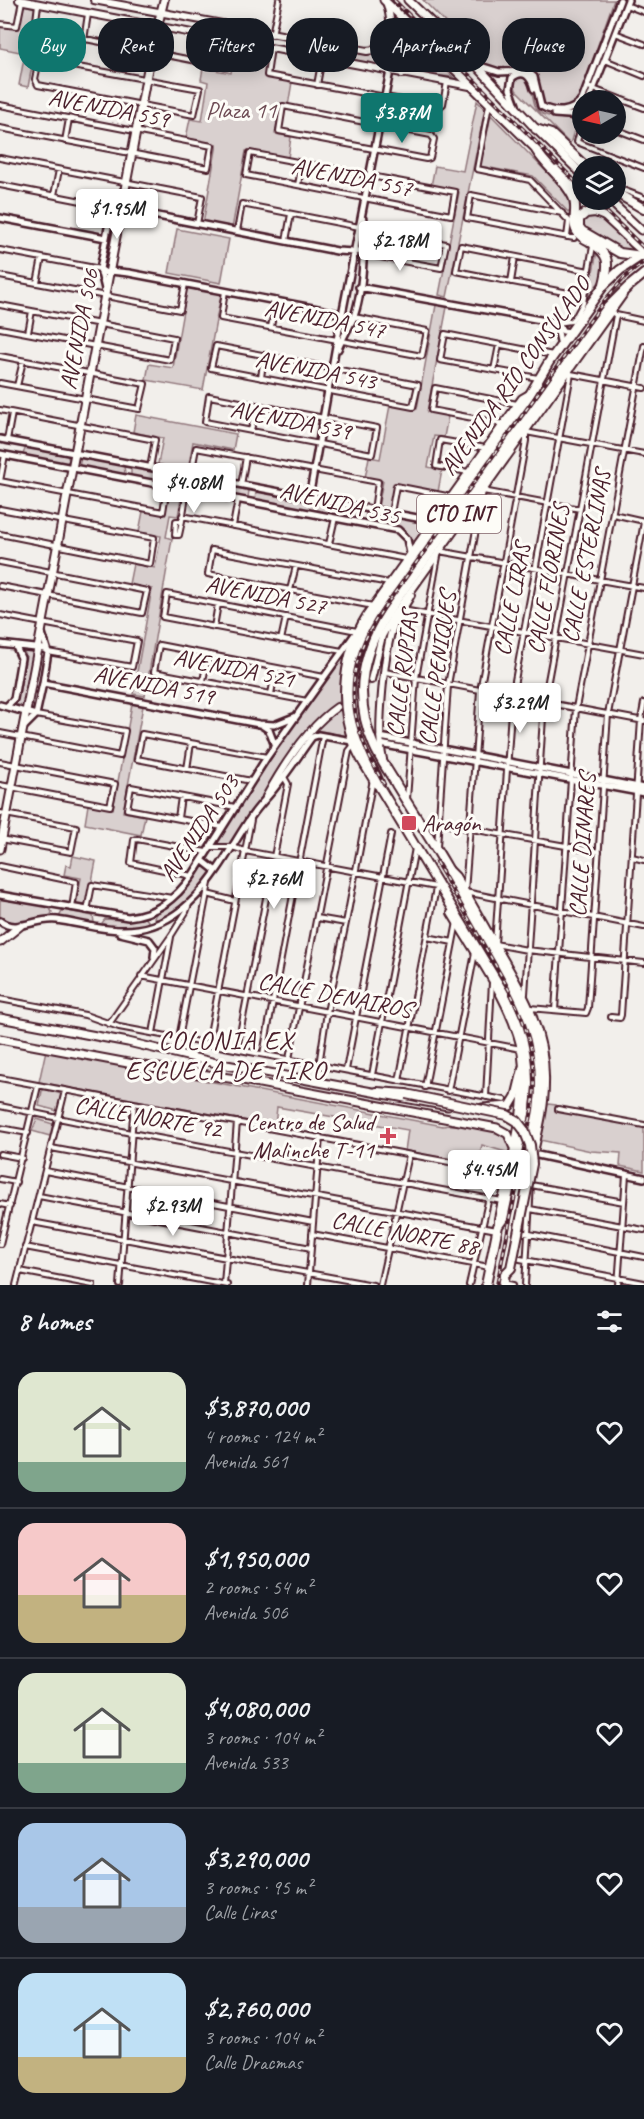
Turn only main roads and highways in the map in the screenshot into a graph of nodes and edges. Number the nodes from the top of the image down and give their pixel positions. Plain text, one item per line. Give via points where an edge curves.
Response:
1 (21, 0) edge
2 (94, 0) edge
3 (166, 0) edge
4 (385, 0) edge
5 (408, 0) edge
6 (110, 3) junction
7 (160, 13) junction
8 (108, 16) junction
9 (118, 18) edge
10 (159, 18) edge
11 (187, 18) edge
12 (358, 50) edge
13 (367, 51) junction
14 (358, 65) edge
15 (148, 72) edge
16 (402, 74) junction
17 (470, 86) junction
18 (536, 129) junction
19 (536, 150) junction
20 (574, 156) edge
21 (572, 164) edge
22 (572, 184) edge
23 (626, 198) edge
24 (644, 209) edge
25 (598, 210) edge
26 (620, 210) edge
27 (605, 216) junction
28 (643, 232) edge
29 (642, 254) edge
30 (644, 274) edge
31 (604, 285) junction
32 (628, 287) junction
33 (529, 394) junction
34 (543, 408) junction
35 (530, 417) junction
36 (469, 511) junction
37 (457, 518) junction
38 (420, 569) junction
39 (399, 577) junction
40 (389, 583) junction
41 (415, 584) junction
42 (387, 593) junction
43 (371, 681) tunnel mouth
44 (337, 707) tunnel mouth
45 (384, 764) junction
46 (380, 788) junction
47 (266, 797) road end
48 (3, 813) edge
49 (1, 839) edge
50 (0, 849) edge
51 (448, 869) junction
52 (429, 871) junction
53 (20, 926) road end
54 (0, 942) edge
55 (0, 1018) edge
56 (0, 1039) edge
57 (523, 1067) junction
58 (377, 1092) junction
59 (522, 1119) junction
60 (537, 1122) junction
61 (518, 1135) junction
62 (534, 1139) junction
63 (513, 1146) junction
64 (528, 1184) junction
65 (498, 1228) junction
66 (505, 1274) junction
67 (503, 1284) edge
68 (486, 1285) edge

1 - 8 main road
2 - 6 main road
3 - 7 main road, AVENIDA 506
4 - 13 main road via 391,16 390,32 382,45
4 - 17 main road
5 - 18 main road
6 - 7 main road
6 - 8 main road
7 - 10 main road, AVENIDA 506
7 - 11 main road
8 - 9 main road
12 - 13 main road
13 - 16 main road via 402,45 411,48 416,64
14 - 16 main road
15 - 48 main road, AVENIDA 506 via 12,787
16 - 17 main road
17 - 19 main road
18 - 20 highway via 551,134
18 - 21 main road
19 - 22 main road
19 - 31 highway via 573,196 578,234 605,254 608,266
23 - 24 highway
25 - 27 main road
26 - 28 main road
27 - 29 main road
27 - 29 highway via 586,213 579,219 579,227 617,252
29 - 31 highway, AVENIDA RÍO CONSULADO / CTO INT
30 - 32 highway, AVENIDA RÍO CONSULADO / CTO INT
31 - 33 highway, AVENIDA RÍO CONSULADO / CTO INT
32 - 34 main road, AVENIDA RÍO CONSULADO / CTO INT via 614,314
32 - 35 highway, CTO INT via 606,309
33 - 39 highway, CTO INT
33 - 40 main road, AVENIDA RÍO CONSULADO / CTO INT via 522,398
34 - 35 highway
34 - 36 main road, AVENIDA RÍO CONSULADO / CTO INT
35 - 37 highway, CTO INT
36 - 37 highway
36 - 41 main road, AVENIDA RÍO CONSULADO / CTO INT
37 - 38 highway, CTO INT
38 - 41 highway
38 - 45 highway, CTO INT via 379,627 363,675 367,728
39 - 40 highway
39 - 42 highway, CTO INT
40 - 42 highway
40 - 46 main road, AVENIDA RÍO CONSULADO / CTO INT via 357,631 344,682 353,743
41 - 43 main road via 385,630
41 - 45 main road, CTO INT via 392,632 385,672 380,741
42 - 46 highway, CTO INT via 360,640 350,690 357,738
44 - 47 main road via 313,728
45 - 51 highway, CTO INT
46 - 52 highway, AVENIDA RÍO CONSULADO / CTO INT
48 - 49 main road, AVENIDA 506
49 - 50 main road, AVENIDA 506
51 - 60 highway, CTO INT via 530,1022 540,1074
51 - 60 main road, CTO INT via 456,876 530,1008 545,1064 545,1093
52 - 57 main road, AVENIDA RÍO CONSULADO / CTO INT via 509,1014
52 - 59 highway, CTO INT via 496,978 520,1026 529,1076
53 - 54 main road
55 - 58 main road
56 - 63 main road via 497,1128 508,1134
57 - 58 main road via 515,1100 505,1107 459,1108
57 - 59 main road, AVENIDA RÍO CONSULADO / CTO INT
58 - 66 highway, bridge via 406,1094 507,1115 524,1130 532,1164 511,1268
59 - 61 highway, CTO INT, bridge
60 - 62 highway, CTO INT
61 - 63 main road, CTO INT
61 - 65 highway, CTO INT
62 - 64 main road, CTO INT
62 - 64 highway, CTO INT via 524,1174
63 - 65 main road, CTO INT
64 - 66 highway, CTO INT
65 - 68 highway, CTO INT
66 - 67 highway, CTO INT

